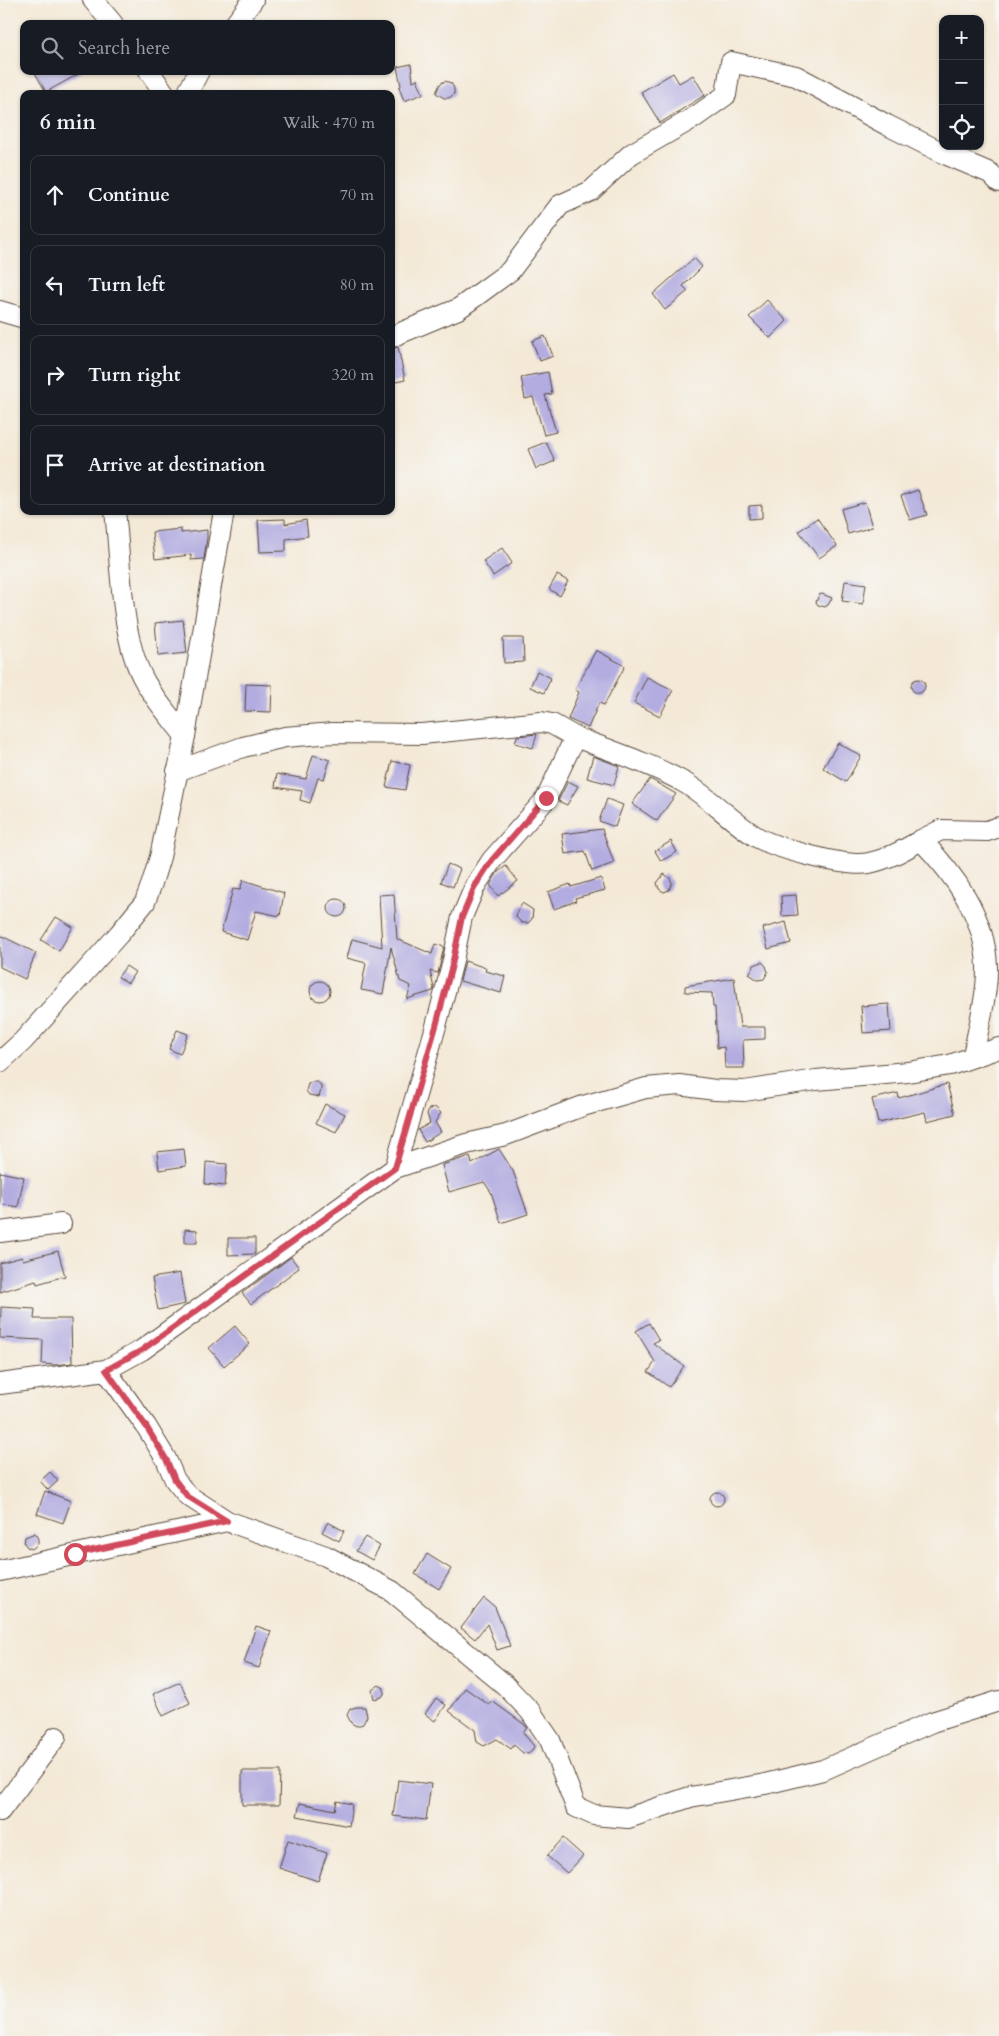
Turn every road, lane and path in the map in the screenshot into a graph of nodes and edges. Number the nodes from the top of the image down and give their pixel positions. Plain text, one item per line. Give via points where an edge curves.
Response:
1 (93, 0) edge
2 (253, 0) edge
3 (110, 20) edge
4 (238, 20) edge
5 (152, 75) edge
6 (197, 75) edge
7 (162, 90) edge
8 (189, 90) edge
9 (999, 182) edge
10 (0, 311) edge
11 (20, 317) edge
12 (395, 335) edge
13 (115, 515) edge
14 (223, 515) edge
15 (185, 736) junction
16 (575, 737) junction
17 (177, 771) junction
18 (999, 827) edge
19 (921, 840) junction
20 (999, 1048) edge
21 (973, 1056) junction
22 (0, 1062) edge
23 (395, 1168) junction
24 (62, 1224) dead end
25 (0, 1232) edge
26 (106, 1370) junction
27 (0, 1384) edge
28 (227, 1521) junction
29 (0, 1571) edge
30 (999, 1701) edge
31 (56, 1737) dead end
32 (0, 1811) edge

1 - 3 street
2 - 4 street
5 - 7 street
6 - 8 street
9 - 12 street via 990,173 887,125 796,76 731,62 726,95 688,122 631,154 591,191 560,205 510,271 458,309
10 - 11 street
13 - 15 street via 127,631 134,658 144,680
14 - 15 street
15 - 17 street
16 - 17 street via 552,724 541,722 422,734 333,733 243,747
16 - 19 street via 683,782 756,837 785,849 846,863 867,864 890,857
16 - 23 street via 546,798 492,860 475,886 462,917 436,1026
17 - 22 street via 160,857 144,902 23,1041
18 - 19 street via 986,831 941,830
19 - 21 street via 961,888 984,942 987,967
20 - 21 street
21 - 23 street via 950,1065 908,1072 816,1080 744,1091 679,1085 646,1088
23 - 26 street via 142,1350
24 - 25 street
26 - 27 street
26 - 28 street via 146,1426 187,1496
28 - 29 street
28 - 30 street via 326,1556 392,1591 434,1624 506,1684 530,1711 550,1740 576,1807 594,1815 628,1818 690,1797 823,1770 932,1722
31 - 32 street

